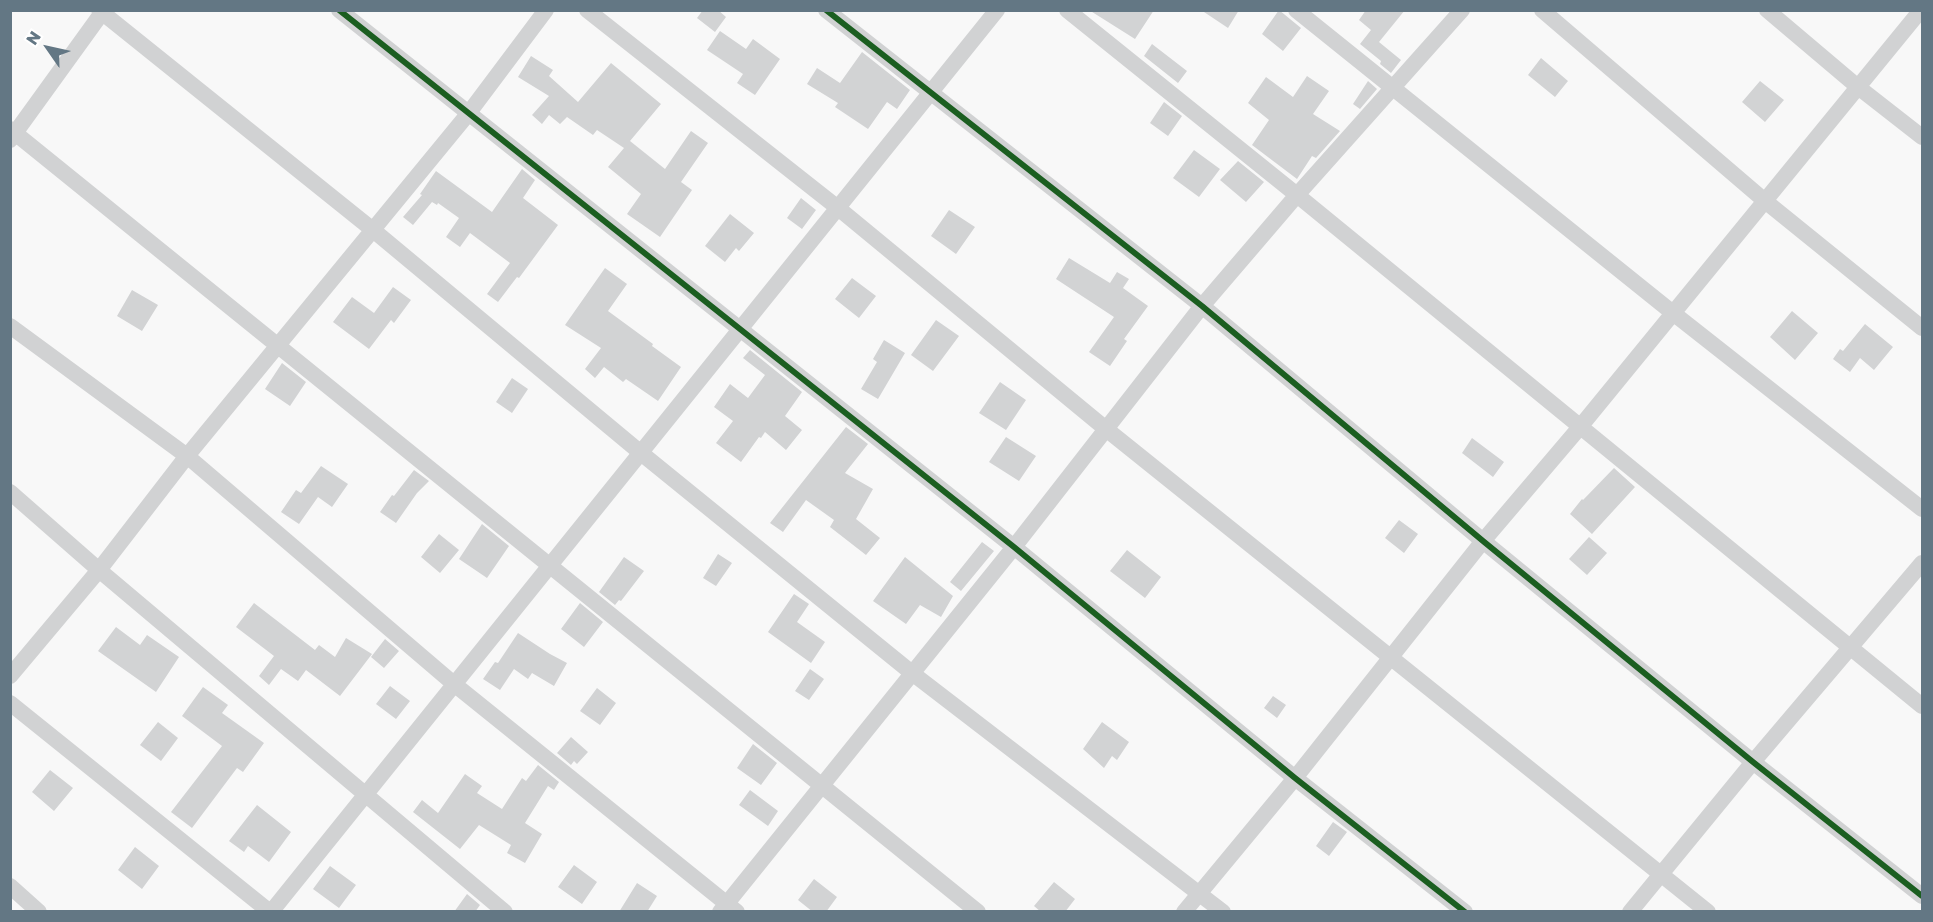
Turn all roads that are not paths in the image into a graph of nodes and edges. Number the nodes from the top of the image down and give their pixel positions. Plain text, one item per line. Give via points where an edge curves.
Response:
1 (339, 10) edge
2 (546, 10) edge
3 (588, 10) edge
4 (826, 10) edge
5 (997, 10) edge
6 (1066, 10) edge
7 (1296, 10) edge
8 (1462, 10) edge
9 (1542, 10) edge
10 (1767, 10) edge
11 (1921, 10) edge
12 (102, 11) edge
13 (1393, 87) junction
14 (1858, 87) junction
15 (931, 93) junction
16 (468, 114) junction
17 (12, 134) edge
18 (1923, 137) edge
19 (1297, 195) junction
20 (1765, 201) junction
21 (838, 208) junction
22 (373, 230) junction
23 (1202, 306) junction
24 (1673, 313) junction
25 (10, 326) edge
26 (1923, 328) edge
27 (740, 330) junction
28 (279, 345) junction
29 (1580, 427) junction
30 (1106, 429) junction
31 (641, 453) junction
32 (187, 456) junction
33 (10, 492) edge
34 (1923, 509) edge
35 (1484, 541) junction
36 (1014, 547) junction
37 (1923, 562) edge
38 (550, 565) junction
39 (99, 570) junction
40 (1852, 647) junction
41 (1393, 657) junction
42 (912, 673) junction
43 (10, 676) edge
44 (454, 684) junction
45 (10, 703) edge
46 (1923, 706) edge
47 (1753, 762) junction
48 (1295, 778) junction
49 (822, 785) junction
50 (365, 794) junction
51 (1662, 874) junction
52 (10, 886) edge
53 (1200, 892) junction
54 (1923, 896) edge
55 (728, 909) edge
56 (39, 912) edge
57 (270, 912) edge
58 (505, 912) edge
59 (978, 912) edge
60 (1184, 912) edge
61 (1223, 912) edge
62 (1466, 912) edge
63 (1630, 912) edge
64 (1708, 912) edge

1 - 16 street
2 - 16 street
3 - 21 street
4 - 15 street
5 - 15 street
6 - 19 street
7 - 13 street
8 - 13 street
9 - 20 street
10 - 14 street
11 - 14 street
12 - 17 street
12 - 22 street
13 - 19 street
13 - 24 street
14 - 18 street
14 - 20 street
15 - 21 street
15 - 23 street
16 - 22 street
16 - 27 street
17 - 28 street
19 - 23 street
19 - 29 street
20 - 24 street
20 - 26 street
21 - 27 street
21 - 30 street
22 - 28 street
22 - 31 street
23 - 30 street
23 - 35 street
24 - 29 street
24 - 34 street
25 - 32 street
27 - 31 street
27 - 36 street
28 - 32 street
28 - 38 street
29 - 35 street
29 - 40 street
30 - 36 street
30 - 41 street
31 - 38 street
31 - 42 street
32 - 39 street
32 - 44 street
33 - 39 street
35 - 41 street
35 - 47 street
36 - 42 street
36 - 48 street
37 - 40 street
38 - 44 street
38 - 49 street
39 - 43 street
39 - 50 street
40 - 46 street
40 - 47 street
41 - 48 street
41 - 51 street
42 - 49 street
42 - 53 street
44 - 50 street
44 - 55 street
45 - 57 street
47 - 51 street
47 - 54 street
48 - 53 street
48 - 62 street
49 - 55 street
49 - 59 street
50 - 57 street
50 - 58 street
51 - 63 street
51 - 64 street
52 - 56 street
53 - 60 street
53 - 61 street

